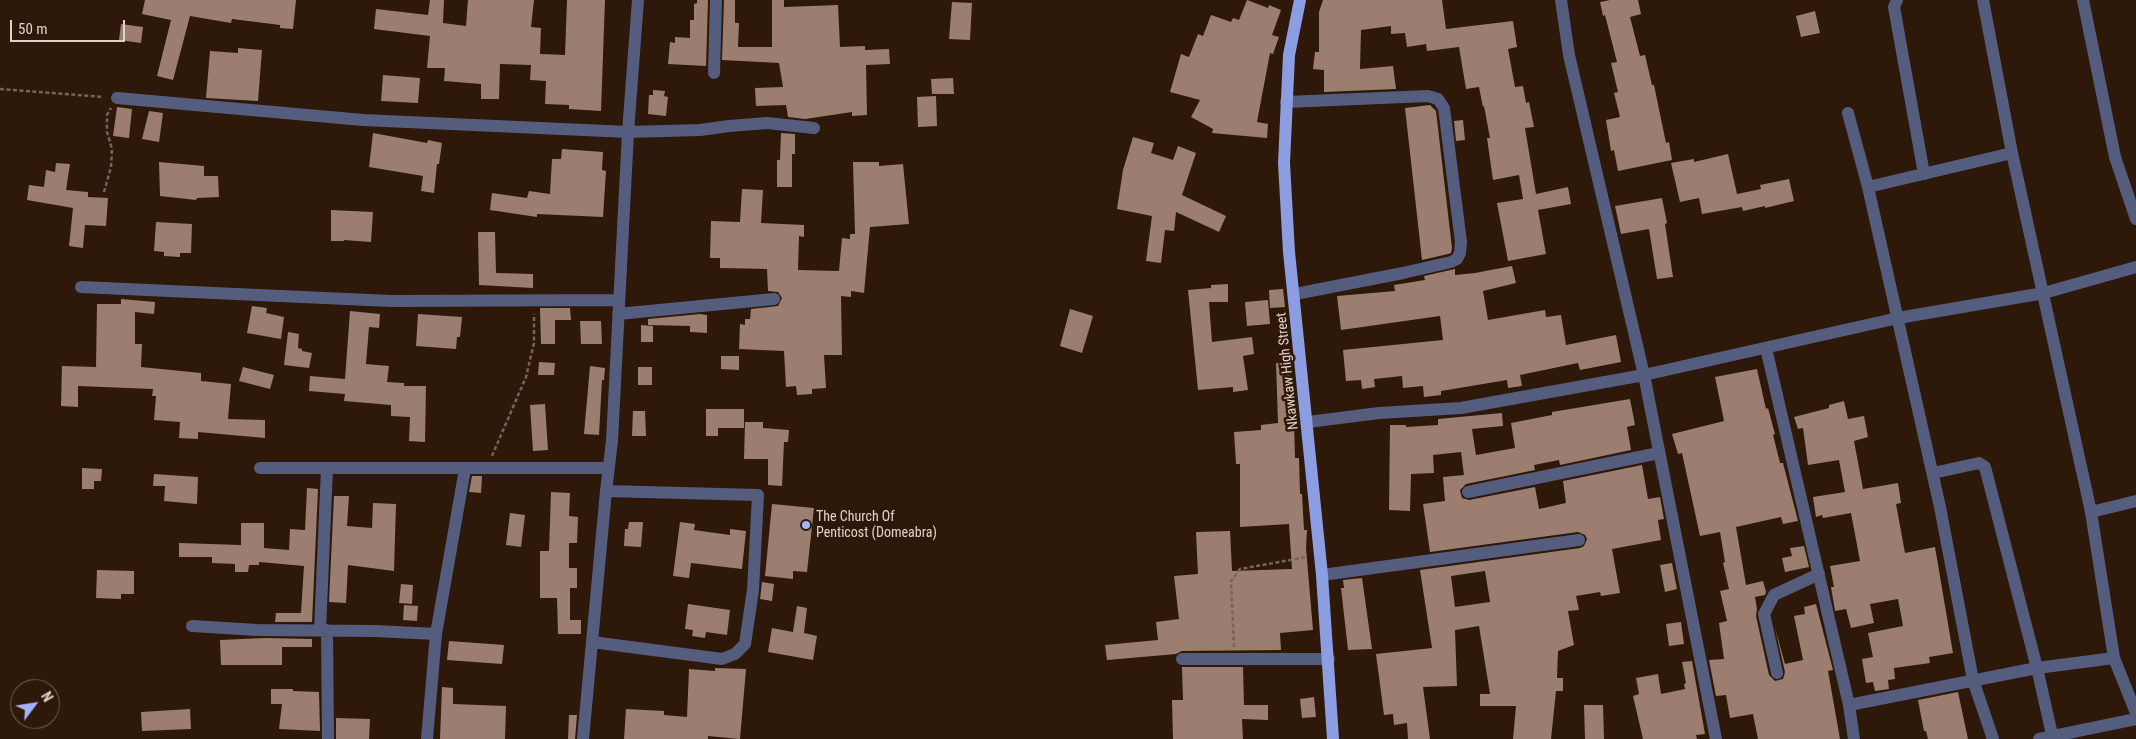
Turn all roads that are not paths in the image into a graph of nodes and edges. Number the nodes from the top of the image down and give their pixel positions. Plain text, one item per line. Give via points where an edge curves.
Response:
1 (638, 0) edge
2 (716, 0) edge
3 (1300, 0) edge
4 (1560, 0) edge
5 (1897, 0) edge
6 (1983, 0) edge
7 (2083, 0) edge
8 (714, 73) dead end
9 (117, 98) road end
10 (1286, 102) junction
11 (1848, 113) dead end
12 (814, 128) dead end
13 (628, 132) junction
14 (2012, 153) junction
15 (1924, 174) junction
16 (1868, 187) junction
17 (2136, 219) edge
18 (2136, 267) edge
19 (81, 287) dead end
20 (2044, 293) junction
21 (1295, 294) junction
22 (774, 299) dead end
23 (618, 300) junction
24 (618, 314) junction
25 (1898, 318) junction
26 (1766, 348) junction
27 (1644, 375) junction
28 (1308, 422) junction
29 (1659, 453) junction
30 (260, 468) dead end
31 (327, 468) junction
32 (609, 468) junction
33 (465, 469) junction
34 (1933, 473) junction
35 (606, 491) junction
36 (1468, 492) dead end
37 (2136, 501) edge
38 (2091, 512) junction
39 (1579, 540) dead end
40 (1819, 574) junction
41 (1322, 575) junction
42 (192, 626) dead end
43 (324, 630) junction
44 (436, 634) junction
45 (592, 642) junction
46 (2114, 658) junction
47 (1182, 659) dead end
48 (1329, 659) junction
49 (2037, 668) junction
50 (1777, 672) dead end
51 (1973, 680) junction
52 (1849, 705) junction
53 (2136, 713) edge
54 (2136, 720) edge
55 (2048, 738) edge
56 (328, 739) edge
57 (427, 739) edge
58 (583, 739) edge
59 (1333, 739) edge
60 (1716, 739) edge
61 (1854, 739) edge
62 (1993, 739) edge

1 - 13 street
2 - 8 street
3 - 10 main road, Nkawkaw High Street via 1289,54
4 - 27 street via 1569,55
5 - 15 street via 1894,7
6 - 14 street
7 - 17 street via 2116,157
9 - 13 street via 363,120
10 - 21 main road, Nkawkaw High Street via 1284,163
10 - 21 street via 1428,96 1438,99 1444,108 1461,242 1457,259 1450,262
11 - 16 street
12 - 13 street via 767,123 700,130
13 - 23 street
14 - 15 street
14 - 20 street
15 - 16 street
16 - 25 street
18 - 20 street
19 - 23 street via 391,301
20 - 25 street
20 - 38 street
21 - 28 main road, Nkawkaw High Street
22 - 24 street
23 - 24 street
24 - 32 street
25 - 26 street
25 - 34 street
26 - 27 street
26 - 40 street
27 - 28 street via 1461,408
27 - 29 street
28 - 41 main road, Nkawkaw High Street
29 - 36 street
29 - 60 street
30 - 31 street
31 - 33 street
31 - 43 street
32 - 33 street
32 - 35 street
33 - 44 street
34 - 49 street via 1979,462 1985,467
34 - 51 street
35 - 45 street
35 - 45 street via 758,495 753,590 746,644 722,660
37 - 38 street
38 - 46 street
39 - 41 street
40 - 50 street via 1774,595 1764,614
40 - 52 street
41 - 48 main road, Nkawkaw High Street
42 - 43 street
43 - 44 street
43 - 56 street
44 - 57 street
45 - 58 street
46 - 49 street
46 - 53 street
47 - 48 street
48 - 59 main road, Nkawkaw High Street
49 - 51 street
49 - 55 street
51 - 52 street
51 - 62 street
52 - 61 street
54 - 55 street

